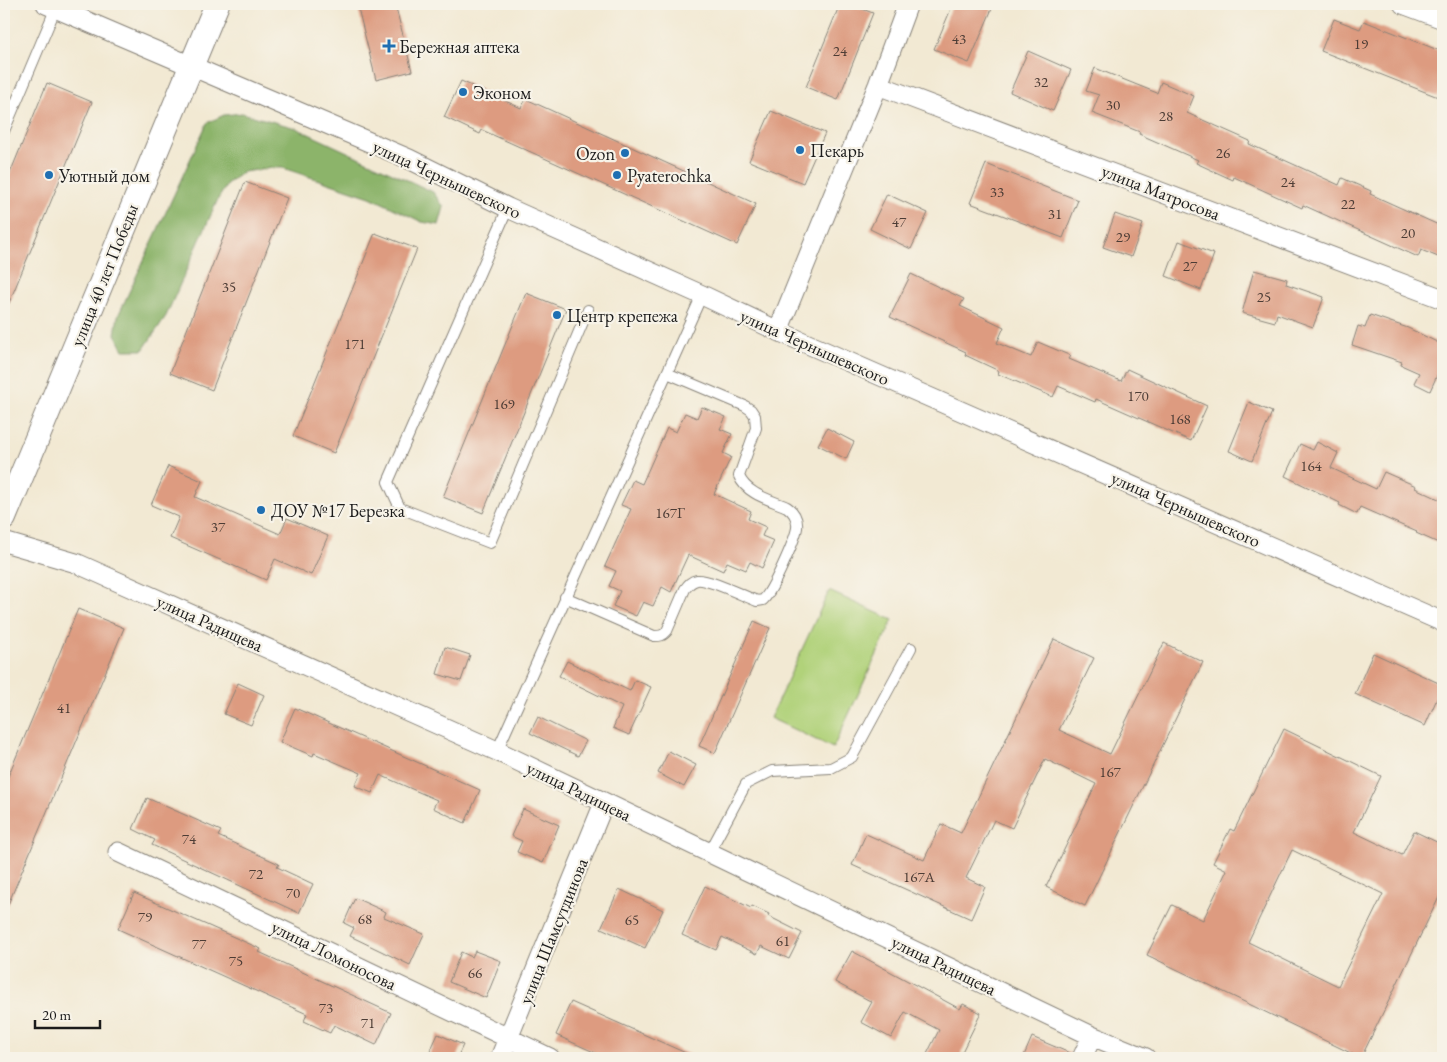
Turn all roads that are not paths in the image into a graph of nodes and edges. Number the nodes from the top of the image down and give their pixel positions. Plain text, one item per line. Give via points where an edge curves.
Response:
1 (217, 4) edge
2 (908, 4) edge
3 (1403, 4) edge
4 (53, 5) edge
5 (1443, 19) edge
6 (190, 66) junction
7 (878, 85) junction
8 (4, 131) edge
9 (508, 208) junction
10 (702, 295) junction
11 (1443, 299) edge
12 (588, 310) dead end
13 (778, 331) junction
14 (667, 373) junction
15 (4, 518) edge
16 (4, 542) edge
17 (565, 597) junction
18 (1443, 622) edge
19 (911, 648) dead end
20 (497, 751) junction
21 (604, 803) junction
22 (118, 852) dead end
23 (709, 853) junction
24 (1092, 1036) junction
25 (509, 1039) junction
26 (500, 1058) edge
27 (550, 1058) edge
28 (1082, 1058) edge
29 (1146, 1058) edge

1 - 6 street, улица 40 лет Победы
2 - 7 street
3 - 5 street
4 - 6 street, улица Чернышевского
4 - 8 lane
6 - 9 street, улица Чернышевского via 400,155
6 - 15 street, улица 40 лет Победы
7 - 11 street, улица Матросова
7 - 13 street
9 - 10 street, улица Чернышевского
9 - 12 lane via 388,482 400,508 490,543
10 - 13 street, улица Чернышевского
10 - 14 lane
13 - 18 street, улица Чернышевского
14 - 17 lane
14 - 17 lane via 745,406 755,416 756,428 739,476 741,482 752,491 787,507 797,522 772,589 763,600 757,601 710,582 694,580 685,590 667,631 660,636
16 - 20 street, улица Радищева via 76,563
17 - 20 lane
19 - 23 lane via 852,758 831,768 772,770 746,784
20 - 21 street, улица Радищева
21 - 23 street, улица Радищева
21 - 25 street, улица Шамсутдинова
22 - 25 street, улица Ломоносова
23 - 24 street, улица Радищева
24 - 28 street
24 - 29 street, улица Радищева
25 - 26 street, улица Шамсутдинова
25 - 27 street, улица Ломоносова

